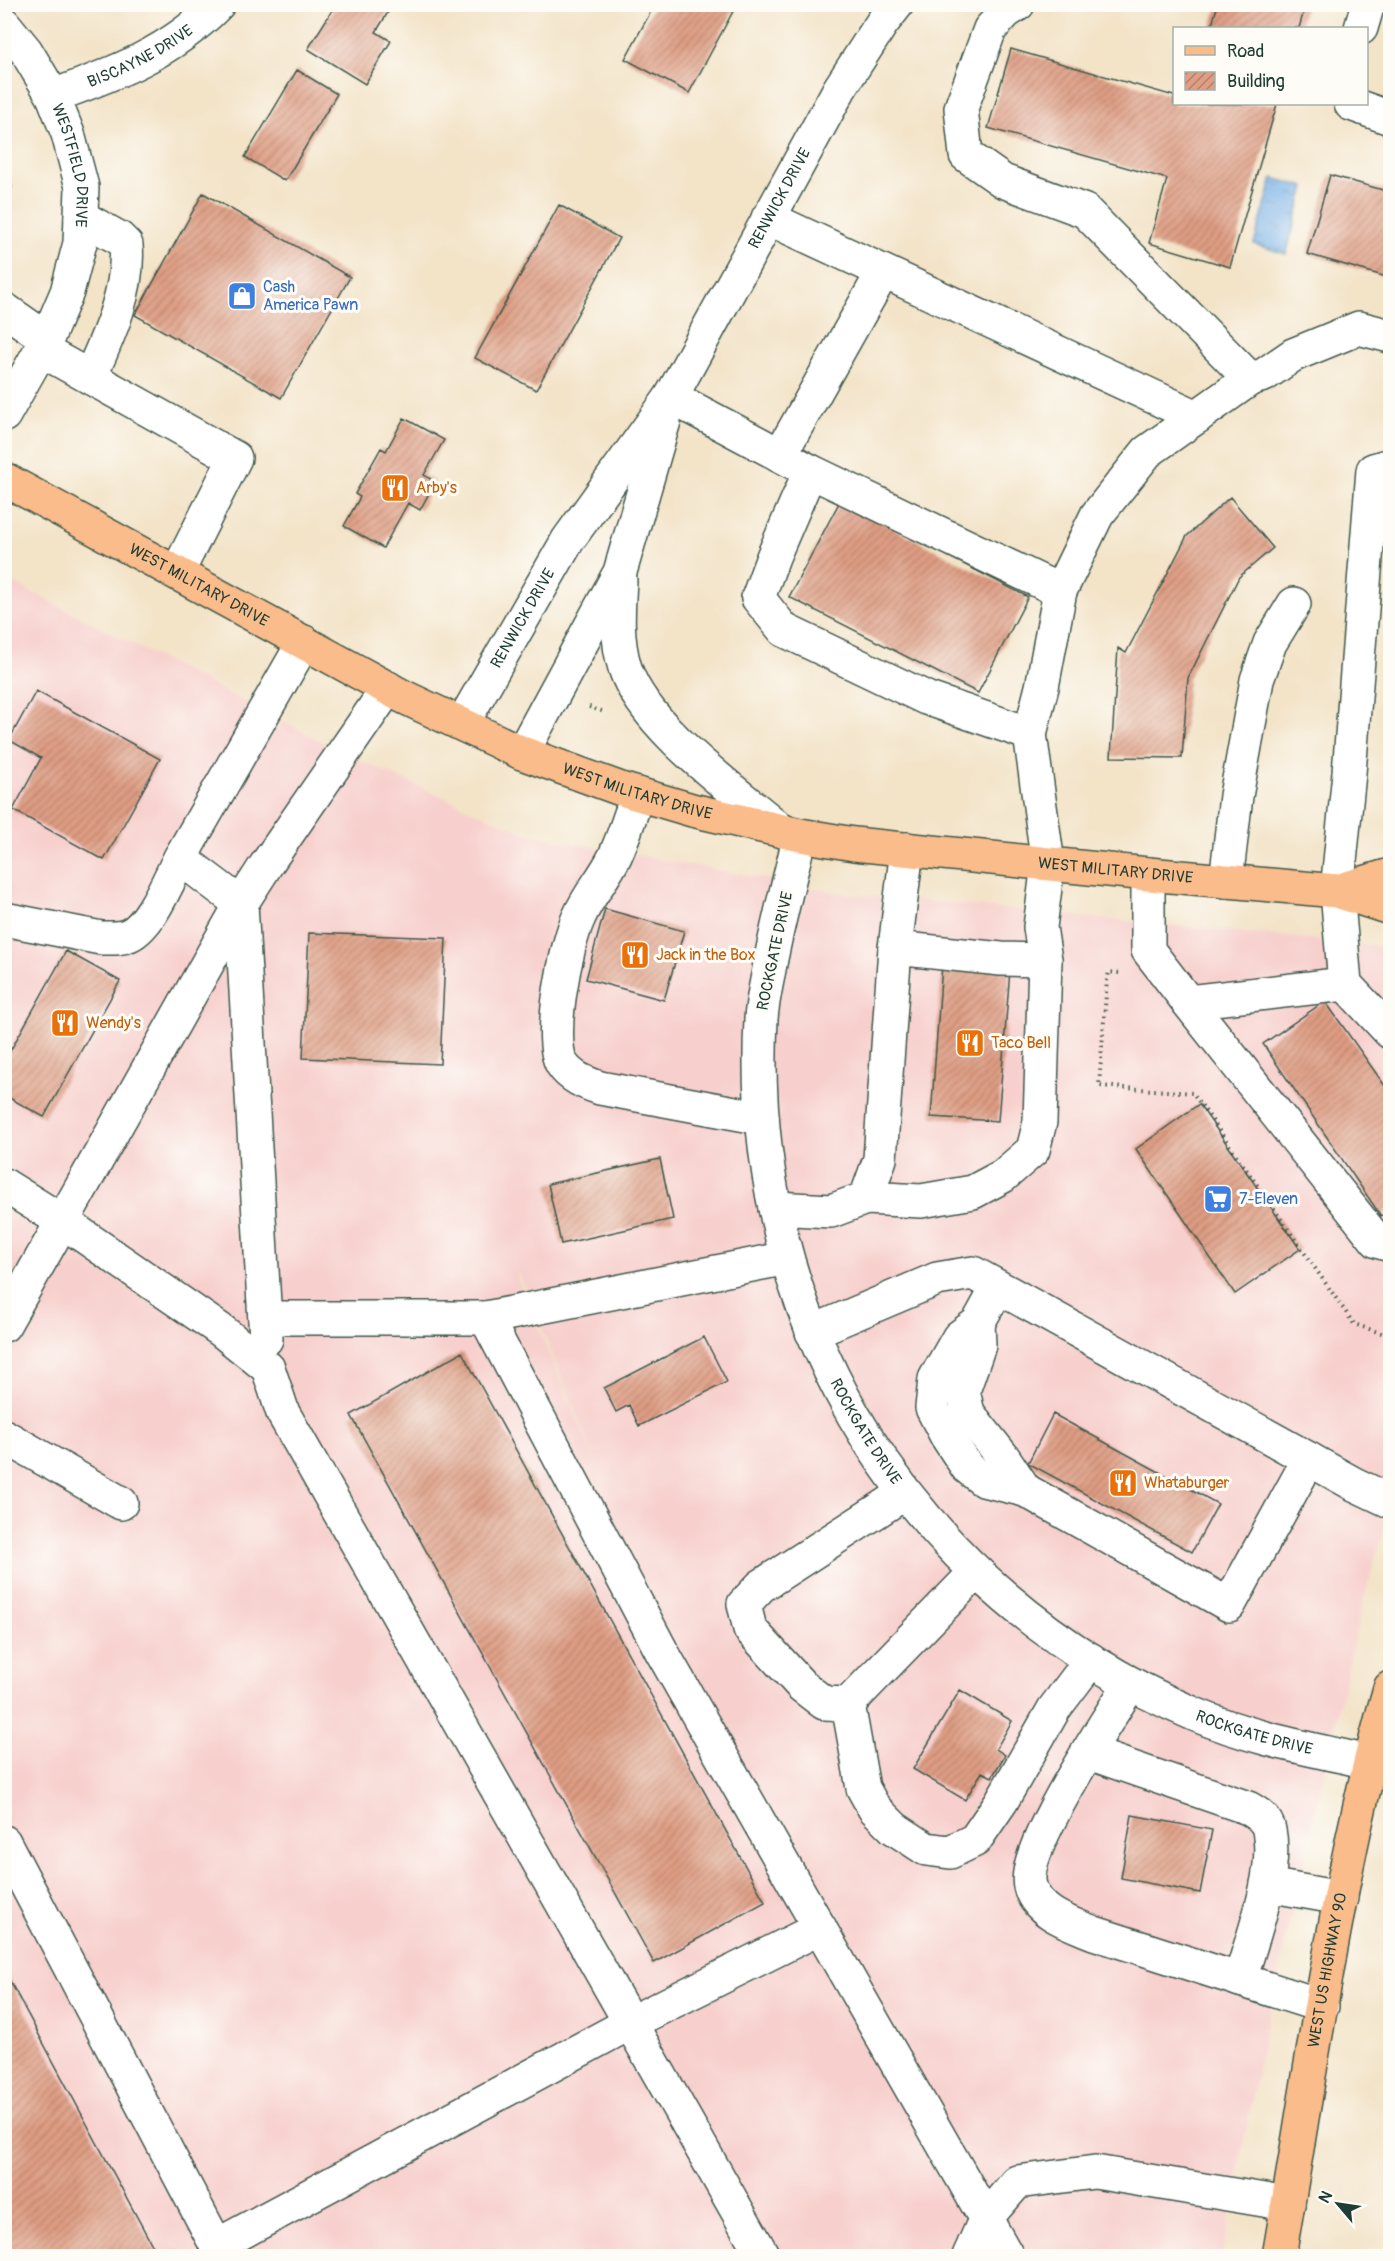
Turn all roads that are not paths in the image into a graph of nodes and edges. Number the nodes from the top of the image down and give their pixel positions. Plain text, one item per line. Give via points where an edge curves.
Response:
1 (218, 4) edge
2 (897, 4) edge
3 (1018, 4) edge
4 (1368, 4) edge
5 (4, 24) edge
6 (1361, 27) edge
7 (53, 96) junction
8 (1354, 105) edge
9 (1390, 118) edge
10 (81, 217) junction
11 (768, 218) junction
12 (883, 272) junction
13 (4, 309) edge
14 (1390, 336) edge
15 (44, 344) junction
16 (90, 377) junction
17 (1250, 380) junction
18 (671, 396) junction
19 (4, 415) edge
20 (1197, 417) junction
21 (780, 455) junction
22 (1390, 465) edge
23 (810, 471) junction
24 (4, 479) edge
25 (620, 572) junction
26 (177, 573) junction
27 (1060, 591) junction
28 (1294, 604) dead end
29 (304, 642) junction
30 (388, 688) junction
31 (462, 724) junction
32 (1030, 734) junction
33 (522, 753) junction
34 (638, 794) junction
35 (791, 833) junction
36 (907, 849) junction
37 (180, 858) junction
38 (1048, 864) junction
39 (1148, 874) junction
40 (1390, 875) edge
41 (1226, 881) junction
42 (1337, 891) junction
43 (242, 904) junction
44 (1390, 908) edge
45 (4, 919) edge
46 (895, 948) junction
47 (1045, 960) junction
48 (1346, 984) junction
49 (1188, 1002) junction
50 (1390, 1032) edge
51 (762, 1119) junction
52 (4, 1185) edge
53 (866, 1198) junction
54 (775, 1208) junction
55 (62, 1221) junction
56 (1390, 1245) edge
57 (787, 1258) junction
58 (998, 1287) junction
59 (265, 1318) junction
60 (486, 1318) junction
61 (4, 1325) edge
62 (812, 1332) junction
63 (268, 1368) junction
64 (4, 1436) edge
65 (1309, 1459) junction
66 (905, 1493) junction
67 (1390, 1501) edge
68 (121, 1503) dead end
69 (976, 1572) junction
70 (1091, 1660) junction
71 (1130, 1684) junction
72 (1390, 1688) edge
73 (848, 1704) junction
74 (1089, 1753) junction
75 (1369, 1762) junction
76 (4, 1842) edge
77 (1267, 1885) junction
78 (1341, 1898) junction
79 (820, 1928) junction
80 (1240, 1980) junction
81 (1322, 2006) junction
82 (630, 2023) junction
83 (1288, 2204) junction
84 (986, 2218) junction
85 (219, 2251) edge
86 (763, 2256) edge
87 (969, 2256) edge
88 (1007, 2256) edge
89 (1279, 2256) edge

1 - 7 street, BISCAYNE DRIVE via 182,38 151,57
2 - 11 street, RENWICK DRIVE via 840,88
3 - 17 street via 990,29 961,108 966,154 1003,181 1085,211
4 - 6 street
5 - 7 street, WESTFIELD DRIVE via 27,51
7 - 10 street, WESTFIELD DRIVE via 82,187
8 - 9 street
10 - 15 street, WESTFIELD DRIVE via 80,243 67,292
10 - 16 street via 119,238 126,245 127,256 110,334
11 - 12 street
11 - 18 street, RENWICK DRIVE
12 - 20 street
12 - 21 street
13 - 15 street
14 - 17 street via 1359,328 1293,355
15 - 16 street
15 - 19 street, WESTFIELD DRIVE
16 - 26 street via 235,459
17 - 20 street
18 - 21 street
18 - 25 street, RENWICK DRIVE
18 - 31 street, RENWICK DRIVE via 568,540
20 - 27 street via 1147,452 1097,515
21 - 23 street
22 - 42 street via 1373,471
23 - 27 street
23 - 32 street via 758,598 784,630 926,699
24 - 26 main road, WEST MILITARY DRIVE
25 - 33 street, RENWICK DRIVE
25 - 35 street, RENWICK DRIVE via 619,640 625,668 644,707 686,750
26 - 29 main road, WEST MILITARY DRIVE
27 - 32 street
28 - 41 street via 1270,643 1257,680 1236,796
29 - 30 main road, WEST MILITARY DRIVE
29 - 37 street
30 - 31 main road, WEST MILITARY DRIVE
30 - 43 street
31 - 33 main road, WEST MILITARY DRIVE
32 - 38 street
33 - 34 main road, WEST MILITARY DRIVE
34 - 35 main road, WEST MILITARY DRIVE
34 - 51 street via 614,858 574,927 555,1035 562,1064 577,1078 600,1088
35 - 36 main road, WEST MILITARY DRIVE
35 - 51 street, ROCKGATE DRIVE via 761,1015
36 - 38 main road, WEST MILITARY DRIVE
36 - 46 street
37 - 43 street
37 - 45 street via 144,924 128,936 101,938
38 - 39 main road, WEST MILITARY DRIVE
38 - 47 street via 1040,927
39 - 41 main road, WEST MILITARY DRIVE
39 - 49 street via 1148,950
40 - 42 main road, WEST MILITARY DRIVE
41 - 42 main road, WEST MILITARY DRIVE
42 - 44 main road, WEST MILITARY DRIVE
42 - 48 street
43 - 55 street
43 - 59 street
46 - 47 street
46 - 53 street via 880,1159
47 - 53 street via 1040,1122 1033,1150 1003,1176 974,1192 921,1201
48 - 49 street
48 - 50 street
49 - 56 street via 1377,1241
51 - 54 street, ROCKGATE DRIVE
52 - 55 street
53 - 54 street via 831,1210
54 - 57 street, ROCKGATE DRIVE
55 - 61 street
55 - 63 street via 222,1331
57 - 60 street
57 - 62 street, ROCKGATE DRIVE
58 - 62 street via 973,1273 937,1279
58 - 65 street
58 - 65 street via 978,1323 959,1337 935,1379 932,1408 967,1467 982,1480 1024,1490 1229,1605
59 - 60 street
59 - 63 street
60 - 79 street via 662,1652
62 - 66 street, ROCKGATE DRIVE via 829,1372 865,1436
63 - 82 street via 283,1413
64 - 68 street
65 - 67 street
66 - 69 street, ROCKGATE DRIVE
66 - 73 street via 761,1586 744,1604 750,1629 802,1686 824,1703
69 - 70 street, ROCKGATE DRIVE via 1008,1601
69 - 73 street
70 - 71 street, ROCKGATE DRIVE
70 - 73 street via 1054,1709 975,1840 950,1852 926,1849 894,1828 874,1808 863,1788
71 - 74 street
71 - 75 street, ROCKGATE DRIVE via 1196,1715 1265,1740
72 - 75 main road, WEST US HIGHWAY 90
74 - 77 street via 1261,1815 1269,1828
74 - 80 street via 1046,1825 1030,1862 1030,1886 1041,1905 1060,1919 1094,1933
75 - 78 main road, WEST US HIGHWAY 90
76 - 85 street
77 - 78 street
77 - 80 street
78 - 81 main road, WEST US HIGHWAY 90
79 - 82 street
79 - 84 street
80 - 81 street
81 - 83 main road, WEST US HIGHWAY 90
82 - 85 street
82 - 86 street
83 - 84 street via 1095,2172 1017,2182
83 - 89 main road, WEST US HIGHWAY 90
84 - 87 street
84 - 88 street

